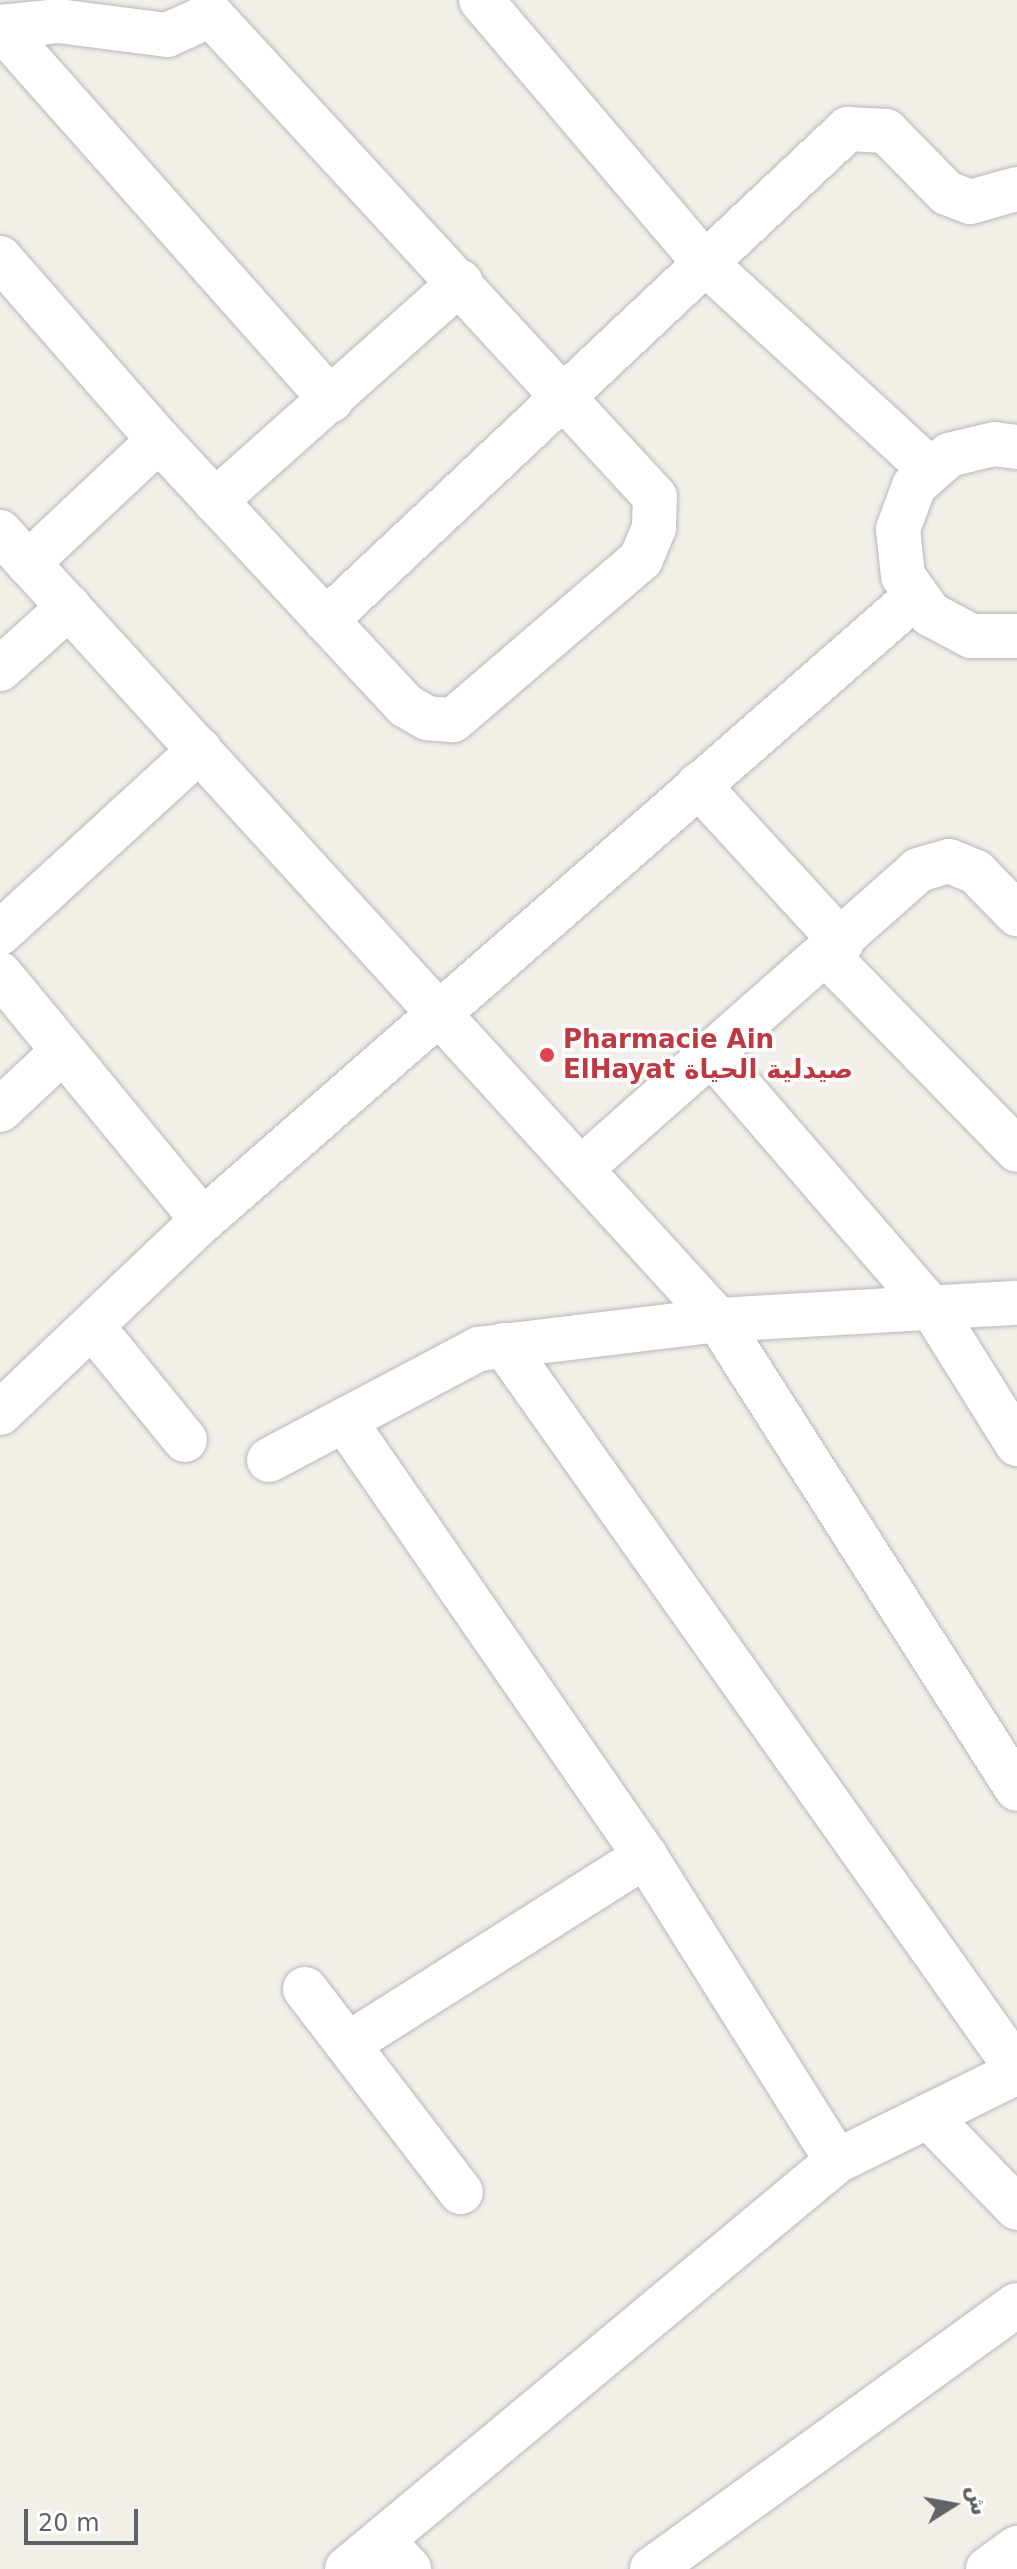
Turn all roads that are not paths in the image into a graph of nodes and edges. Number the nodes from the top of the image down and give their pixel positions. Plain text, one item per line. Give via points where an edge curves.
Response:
1 (481, 0) edge
2 (212, 5) edge
3 (0, 27) edge
4 (1017, 189) edge
5 (0, 258) edge
6 (704, 262) junction
7 (461, 282) junction
8 (568, 395) junction
9 (331, 400) junction
10 (159, 440) junction
11 (1017, 447) edge
12 (929, 468) junction
13 (215, 501) junction
14 (14, 547) edge
15 (915, 597) junction
16 (69, 607) junction
17 (326, 620) junction
18 (1017, 636) edge
19 (0, 669) edge
20 (200, 750) junction
21 (698, 785) junction
22 (1017, 914) edge
23 (0, 933) edge
24 (834, 949) junction
25 (0, 974) edge
26 (442, 1011) junction
27 (63, 1051) junction
28 (711, 1053) junction
29 (0, 1110) edge
30 (1017, 1150) edge
31 (584, 1166) junction
32 (203, 1220) junction
33 (1017, 1303) edge
34 (934, 1311) junction
35 (718, 1320) junction
36 (92, 1326) junction
37 (504, 1345) junction
38 (0, 1413) edge
39 (346, 1423) junction
40 (185, 1440) dead end
41 (1017, 1444) edge
42 (269, 1460) dead end
43 (1017, 1789) edge
44 (645, 1856) junction
45 (305, 1989) dead end
46 (348, 2044) junction
47 (1017, 2071) edge
48 (928, 2116) junction
49 (837, 2161) junction
50 (461, 2192) dead end
51 (1017, 2208) edge
52 (1017, 2305) edge
53 (1017, 2548) edge
54 (395, 2554) edge
55 (347, 2569) edge
56 (652, 2569) edge
57 (988, 2569) edge

1 - 6 street
2 - 3 street via 167,35 58,21
2 - 7 street
3 - 9 street
4 - 6 street via 970,202 947,193 886,131 858,127 830,144
5 - 10 street
6 - 8 street
6 - 12 street
7 - 8 street
7 - 9 street
8 - 17 street
8 - 17 street via 655,497 654,528 641,559 453,720 427,718 406,706
9 - 13 street
10 - 13 street
10 - 14 street
11 - 12 street via 971,447
12 - 15 street via 898,529 903,576
13 - 17 street
14 - 16 street
15 - 18 street via 949,628
15 - 21 street
16 - 19 street
16 - 20 street
20 - 23 street
20 - 26 street
21 - 24 street
21 - 26 street
22 - 24 street via 976,872 949,861 918,870
24 - 28 street
24 - 30 street
25 - 27 street
26 - 31 street
26 - 32 street
27 - 29 street
27 - 32 street
28 - 31 street
28 - 34 street
31 - 35 street
32 - 36 street
33 - 34 street
34 - 35 street
34 - 41 street
35 - 37 street
35 - 43 street
36 - 38 street
36 - 40 street
37 - 39 street via 479,1349
37 - 47 street
39 - 42 street
39 - 44 street
44 - 46 street
44 - 49 street
45 - 46 street
46 - 50 street
47 - 48 street
48 - 49 street
48 - 51 street
49 - 54 street
52 - 56 street
53 - 57 street
54 - 55 street

